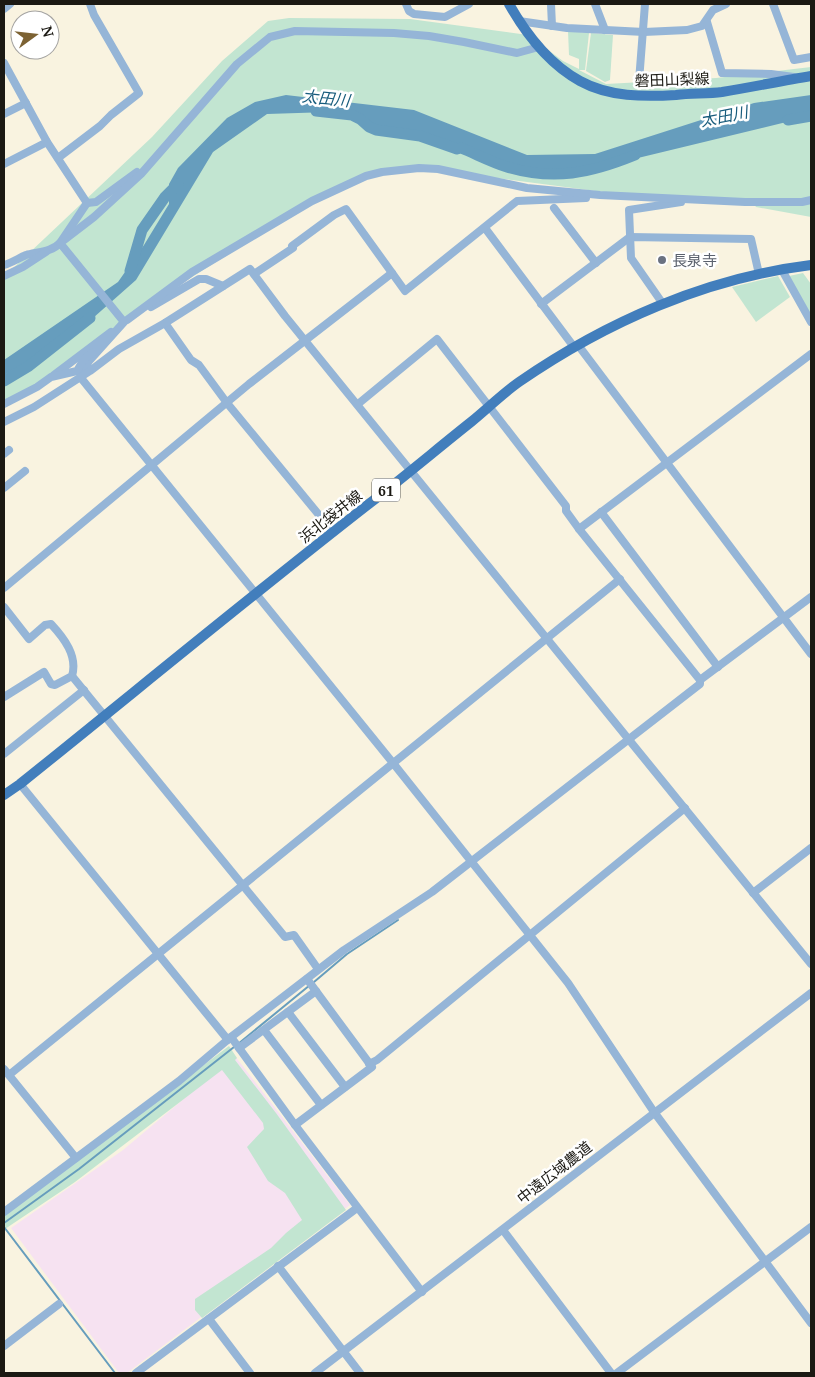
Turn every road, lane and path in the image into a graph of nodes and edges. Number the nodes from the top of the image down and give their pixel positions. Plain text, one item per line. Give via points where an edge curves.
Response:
1 (10, 4) edge
2 (90, 4) edge
3 (406, 4) edge
4 (469, 4) edge
5 (509, 4) edge
6 (551, 4) edge
7 (595, 4) edge
8 (645, 4) edge
9 (726, 4) edge
10 (773, 4) edge
11 (4, 9) edge
12 (519, 21) junction
13 (707, 22) junction
14 (552, 26) junction
15 (605, 30) junction
16 (644, 32) junction
17 (539, 47) junction
18 (811, 57) edge
19 (4, 63) edge
20 (806, 77) edge
21 (639, 81) dead end
22 (26, 103) junction
23 (4, 114) edge
24 (47, 142) junction
25 (58, 158) junction
26 (4, 164) edge
27 (146, 168) junction
28 (600, 195) junction
29 (698, 200) junction
30 (811, 200) edge
31 (87, 203) junction
32 (554, 208) dead end
33 (484, 228) junction
34 (630, 237) junction
35 (62, 243) junction
36 (47, 250) junction
37 (596, 263) junction
38 (4, 265) edge
39 (811, 265) edge
40 (782, 270) junction
41 (392, 272) junction
42 (254, 274) junction
43 (760, 274) junction
44 (4, 276) edge
45 (223, 286) junction
46 (541, 304) junction
47 (663, 304) junction
48 (123, 322) junction
49 (811, 322) edge
50 (165, 323) junction
51 (307, 340) junction
52 (107, 342) junction
53 (576, 346) junction
54 (811, 354) edge
55 (51, 377) junction
56 (81, 378) junction
57 (228, 403) junction
58 (4, 404) edge
59 (358, 404) junction
60 (489, 406) junction
61 (4, 422) edge
62 (667, 463) junction
63 (151, 466) junction
64 (412, 470) junction
65 (25, 471) dead end
66 (4, 488) edge
67 (601, 512) junction
68 (580, 529) junction
69 (333, 532) junction
70 (620, 580) junction
71 (4, 588) edge
72 (256, 594) junction
73 (811, 598) edge
74 (4, 607) edge
75 (784, 618) junction
76 (548, 638) junction
77 (811, 654) edge
78 (718, 667) junction
79 (72, 676) junction
80 (700, 680) junction
81 (84, 690) junction
82 (4, 697) edge
83 (104, 716) junction
84 (629, 738) junction
85 (4, 754) edge
86 (393, 763) junction
87 (20, 784) junction
88 (5, 791) edge
89 (686, 808) junction
90 (811, 848) edge
91 (471, 862) junction
92 (243, 886) junction
93 (753, 893) junction
94 (530, 935) junction
95 (158, 954) junction
96 (811, 964) edge
97 (318, 969) junction
98 (307, 978) junction
99 (316, 991) junction
100 (811, 993) edge
101 (288, 1012) junction
102 (264, 1030) junction
103 (229, 1038) junction
104 (239, 1048) junction
105 (369, 1064) junction
106 (6, 1072) edge
107 (345, 1087) junction
108 (321, 1105) junction
109 (654, 1112) junction
110 (295, 1124) junction
111 (76, 1158) junction
112 (357, 1208) junction
113 (4, 1212) edge
114 (811, 1227) edge
115 (503, 1230) junction
116 (765, 1261) junction
117 (278, 1266) junction
118 (422, 1292) junction
119 (59, 1304) dead end
120 (209, 1319) junction
121 (811, 1323) edge
122 (4, 1346) edge
123 (343, 1352) junction
124 (136, 1373) edge
125 (250, 1373) edge
126 (315, 1373) edge
127 (360, 1373) edge
128 (612, 1373) edge
129 (617, 1373) edge

1 - 11 street
2 - 25 street via 139,93
3 - 4 street via 414,14 445,18
5 - 12 main road, 磐田山梨線
6 - 14 street
7 - 15 street
8 - 16 street
9 - 13 street via 714,10
10 - 18 street via 794,60
12 - 14 street
12 - 17 main road, 磐田山梨線
13 - 16 street via 687,30
13 - 20 street via 722,73
14 - 15 street
15 - 16 street
16 - 21 street
17 - 20 main road, 磐田山梨線 via 579,81 632,96 719,92
17 - 27 street via 517,53 411,34 284,32 270,37 237,64
19 - 22 street
22 - 23 street
22 - 24 street
24 - 25 street
24 - 26 street
25 - 31 street
27 - 31 street via 96,202
27 - 35 street via 121,194
28 - 29 street
28 - 33 street via 517,202
28 - 48 street via 527,188 438,169 419,168 366,176 312,201 192,272
29 - 30 street
29 - 34 street via 629,210
31 - 35 street
32 - 37 street
33 - 41 street via 406,291
33 - 46 street
34 - 37 street
34 - 43 street via 752,239
34 - 47 street via 631,258
35 - 36 street
35 - 48 street
36 - 38 street
36 - 44 street
37 - 46 street
39 - 40 main road, 浜北袋井線 / 61
40 - 43 main road, 浜北袋井線 / 61
40 - 49 street
41 - 42 street via 346,209
41 - 51 street
42 - 45 street via 250,269
42 - 51 street
43 - 47 main road, 浜北袋井線 / 61
45 - 48 street via 199,279
45 - 50 street
46 - 53 street
47 - 53 main road, 浜北袋井線 / 61 via 640,312
48 - 52 street
48 - 55 street
50 - 56 street via 119,349
50 - 57 street
51 - 57 street
51 - 59 street
52 - 55 street via 84,359 76,371
52 - 56 street via 89,361
53 - 60 main road, 浜北袋井線 / 61 via 517,383
53 - 62 street
54 - 62 street
55 - 58 street
56 - 61 street
56 - 63 street
57 - 63 street
57 - 69 street
59 - 60 street via 437,339
59 - 64 street
60 - 64 main road, 浜北袋井線 / 61
60 - 68 street
62 - 67 street
62 - 75 street
63 - 71 street
63 - 72 street
64 - 69 main road, 浜北袋井線 / 61
64 - 76 street
65 - 66 street
67 - 68 street
67 - 78 street
68 - 70 street
69 - 72 main road, 浜北袋井線 / 61
70 - 76 street
70 - 80 street
72 - 83 main road, 浜北袋井線 / 61
72 - 86 street
73 - 75 street
74 - 79 street via 29,639 45,625 51,624 66,641 75,667
75 - 77 street
75 - 78 street
76 - 84 street
76 - 86 street
78 - 80 street
79 - 81 street
79 - 82 street via 55,685 44,672
80 - 84 street via 693,690
81 - 83 street
81 - 85 street
83 - 87 main road, 浜北袋井線 / 61
83 - 92 street
84 - 89 street
84 - 91 street
86 - 91 street
86 - 92 street
87 - 88 main road, 浜北袋井線 / 61
87 - 95 street
89 - 93 street
89 - 94 street
90 - 93 street
91 - 94 street
91 - 97 street
92 - 95 street
92 - 97 street via 285,937 294,936
93 - 96 street
94 - 105 street
94 - 109 street via 568,983
95 - 103 street
95 - 106 street
97 - 98 street
98 - 99 street
98 - 103 street
99 - 101 street
99 - 105 street
100 - 109 street, 中遠広域農道
101 - 102 street
101 - 107 street
102 - 104 street
102 - 108 street
103 - 104 street
103 - 111 street via 179,1081
104 - 110 street
105 - 107 street via 372,1067
106 - 111 street
107 - 108 street
108 - 110 street
109 - 115 street, 中遠広域農道
109 - 116 street
110 - 112 street
111 - 113 street
112 - 117 street
112 - 118 street
114 - 116 street
115 - 118 street, 中遠広域農道
115 - 128 street
116 - 121 street
116 - 129 street
117 - 120 street
117 - 123 street
118 - 123 street, 中遠広域農道
119 - 122 street
120 - 124 street
120 - 125 street
123 - 126 street, 中遠広域農道
123 - 127 street

